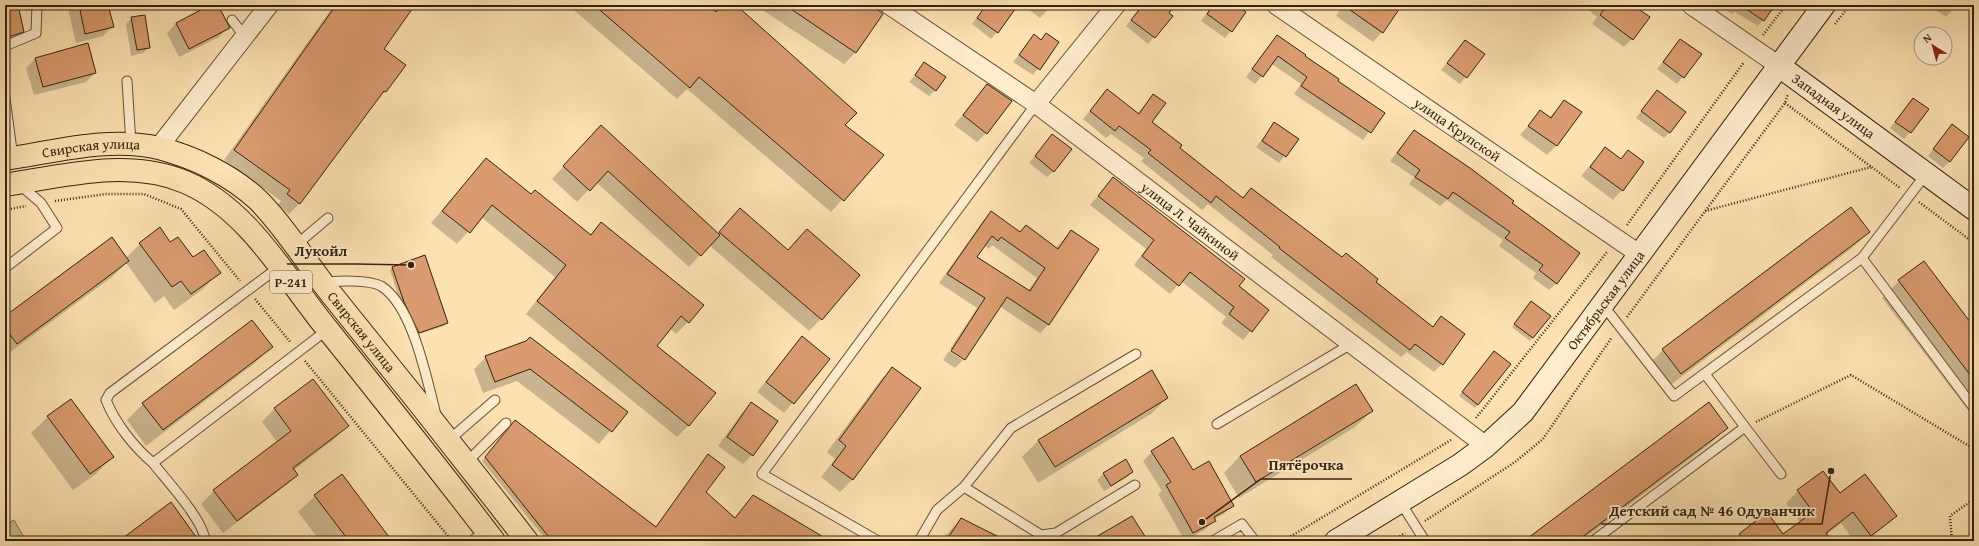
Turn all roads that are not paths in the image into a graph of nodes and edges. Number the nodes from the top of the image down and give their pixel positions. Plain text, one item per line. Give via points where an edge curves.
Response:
1 (37, 5) edge
2 (269, 5) edge
3 (889, 5) edge
4 (1116, 5) edge
5 (1276, 5) edge
6 (1691, 5) edge
7 (1824, 5) edge
8 (232, 20) dead end
9 (244, 37) junction
10 (5, 46) edge
11 (1787, 71) junction
12 (127, 81) dead end
13 (5, 98) edge
14 (1036, 104) junction
15 (131, 144) junction
16 (158, 148) junction
17 (9, 159) edge
18 (1926, 174) junction
19 (11, 184) edge
20 (1974, 209) edge
21 (328, 218) dead end
22 (295, 246) junction
23 (1639, 254) junction
24 (1862, 258) junction
25 (279, 267) junction
26 (5, 268) edge
27 (322, 283) junction
28 (1603, 305) junction
29 (327, 330) junction
30 (1351, 344) junction
31 (1136, 354) dead end
32 (1705, 374) junction
33 (495, 400) dead end
34 (1974, 408) edge
35 (506, 423) dead end
36 (1217, 424) dead end
37 (1745, 427) junction
38 (444, 434) junction
39 (1486, 446) junction
40 (153, 463) junction
41 (466, 463) junction
42 (1781, 474) dead end
43 (1135, 485) dead end
44 (964, 487) junction
45 (1401, 503) junction
46 (484, 538) edge
47 (205, 541) edge
48 (527, 541) edge
49 (878, 541) edge
50 (919, 541) edge
51 (1213, 541) edge
52 (1255, 541) edge
53 (1336, 541) edge
54 (1425, 541) edge
55 (1593, 541) edge

1 - 10 lane via 36,33
2 - 9 street
3 - 14 street, улица Л. Чайкиной
4 - 14 street
5 - 23 street, улица Крупской
6 - 11 street, Западная улица
7 - 11 main road, Октябрьская улица
8 - 9 lane
9 - 16 street
11 - 18 main road, Западная улица
11 - 23 main road, Октябрьская улица
12 - 15 lane
13 - 17 lane
14 - 30 street, улица Л. Чайкиной
14 - 49 lane via 762,474
15 - 16 highway, Свирская улица / Р-241
15 - 17 highway, Свирская улица / Р-241 via 86,147
16 - 22 highway, Свирская улица / Р-241 via 225,175 258,200
18 - 20 main road, Западная улица
18 - 24 lane
19 - 25 highway, Свирская улица / Р-241 via 116,169 149,171 185,182 220,201 250,230
19 - 26 lane via 41,203 57,228
21 - 22 lane
22 - 27 highway, Свирская улица / Р-241
23 - 28 main road, Октябрьская улица
24 - 32 lane
24 - 34 lane
25 - 29 highway, Свирская улица / Р-241
25 - 40 lane via 110,393 106,400 111,414 143,455
27 - 38 highway, Свирская улица / Р-241
27 - 38 lane via 334,280 363,283 379,285 388,291 408,320
28 - 32 lane via 1674,396
28 - 39 main road, Октябрьская улица via 1523,412
29 - 40 lane
29 - 46 highway, Свирская улица / Р-241 via 375,387
30 - 36 lane
30 - 39 street, улица Л. Чайкиной
31 - 44 lane via 1011,428
32 - 37 lane
33 - 38 lane
35 - 41 lane
37 - 42 lane
37 - 55 lane
38 - 41 highway, Свирская улица / Р-241
39 - 45 main road, Октябрьская улица
40 - 47 lane via 195,517 204,533
41 - 48 highway, Свирская улица / Р-241
43 - 44 lane via 1056,532 1041,535
44 - 50 lane via 937,510
45 - 53 main road, Октябрьская улица
45 - 54 lane
51 - 52 lane via 1242,524

